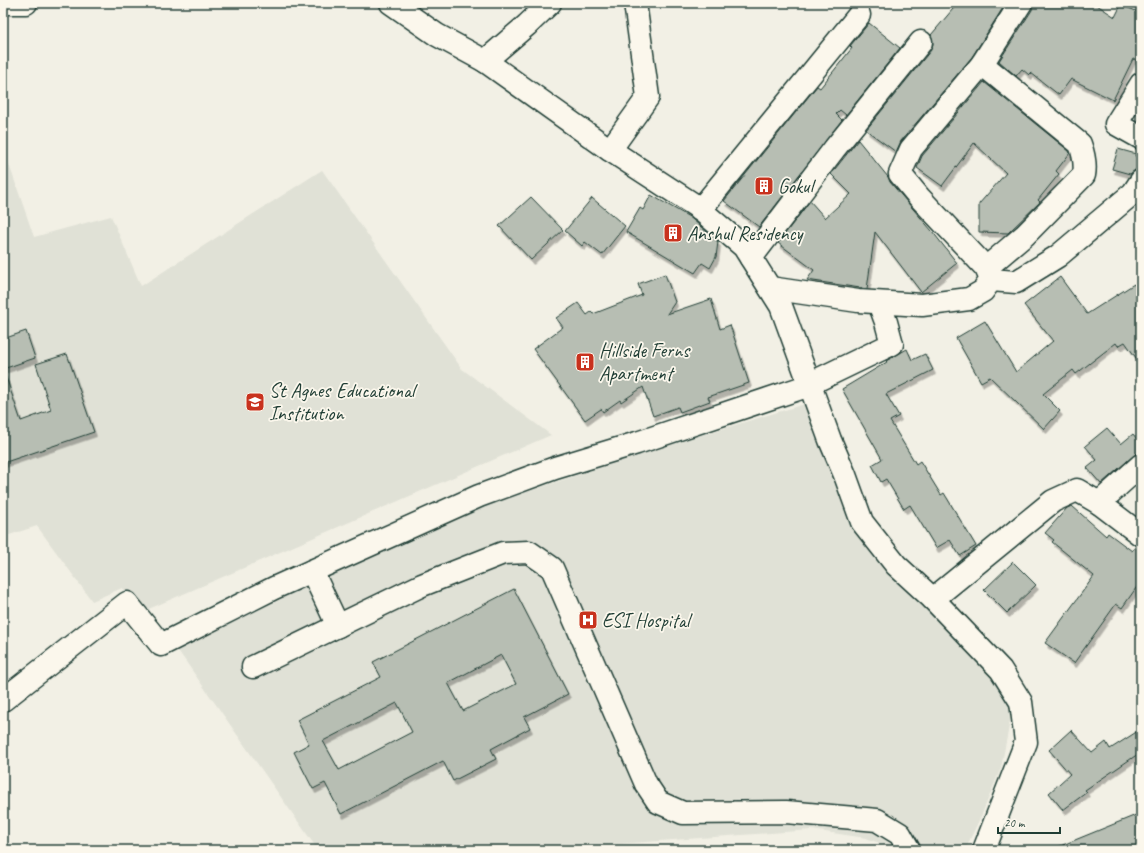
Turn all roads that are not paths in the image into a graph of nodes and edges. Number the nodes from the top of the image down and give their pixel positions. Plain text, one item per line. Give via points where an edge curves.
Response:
1 (9, 3) edge
2 (391, 3) edge
3 (550, 3) edge
4 (635, 3) edge
5 (1021, 3) edge
6 (26, 4) edge
7 (859, 15) dead end
8 (921, 42) dead end
9 (485, 61) junction
10 (982, 64) junction
11 (1141, 84) edge
12 (1141, 138) edge
13 (610, 150) junction
14 (1141, 181) edge
15 (700, 210) junction
16 (752, 258) junction
17 (988, 274) junction
18 (770, 288) junction
19 (880, 303) junction
20 (810, 385) junction
21 (1141, 465) edge
22 (1099, 503) junction
23 (1141, 535) edge
24 (312, 571) junction
25 (933, 599) junction
26 (338, 626) junction
27 (252, 667) dead end
28 (3, 700) edge
29 (909, 850) edge
30 (984, 850) edge

1 - 6 street
2 - 9 street via 437,35
3 - 9 street
4 - 13 street via 648,98
5 - 10 street
7 - 15 street
8 - 16 street via 835,148
9 - 13 street
10 - 17 street via 911,149 900,174
10 - 17 street via 1080,144 1085,168 1084,175
11 - 12 street via 1116,124
13 - 15 street
14 - 17 street via 1133,193 1058,256 1016,282
15 - 16 street via 744,247
16 - 18 street
17 - 19 street via 983,291 969,299 922,305
18 - 19 street
18 - 20 street via 781,306
19 - 20 street via 892,344
20 - 24 street via 555,468 479,496
20 - 25 street via 862,522 896,565
21 - 22 street
22 - 23 street
22 - 25 street via 1077,490 1053,501
24 - 26 street
24 - 28 street via 161,645 127,603
25 - 30 street via 1001,670 1021,702 1026,742
26 - 27 street
26 - 29 street via 422,585 503,553 529,552 552,568 646,784 658,802 683,813 786,812 877,820 900,834

